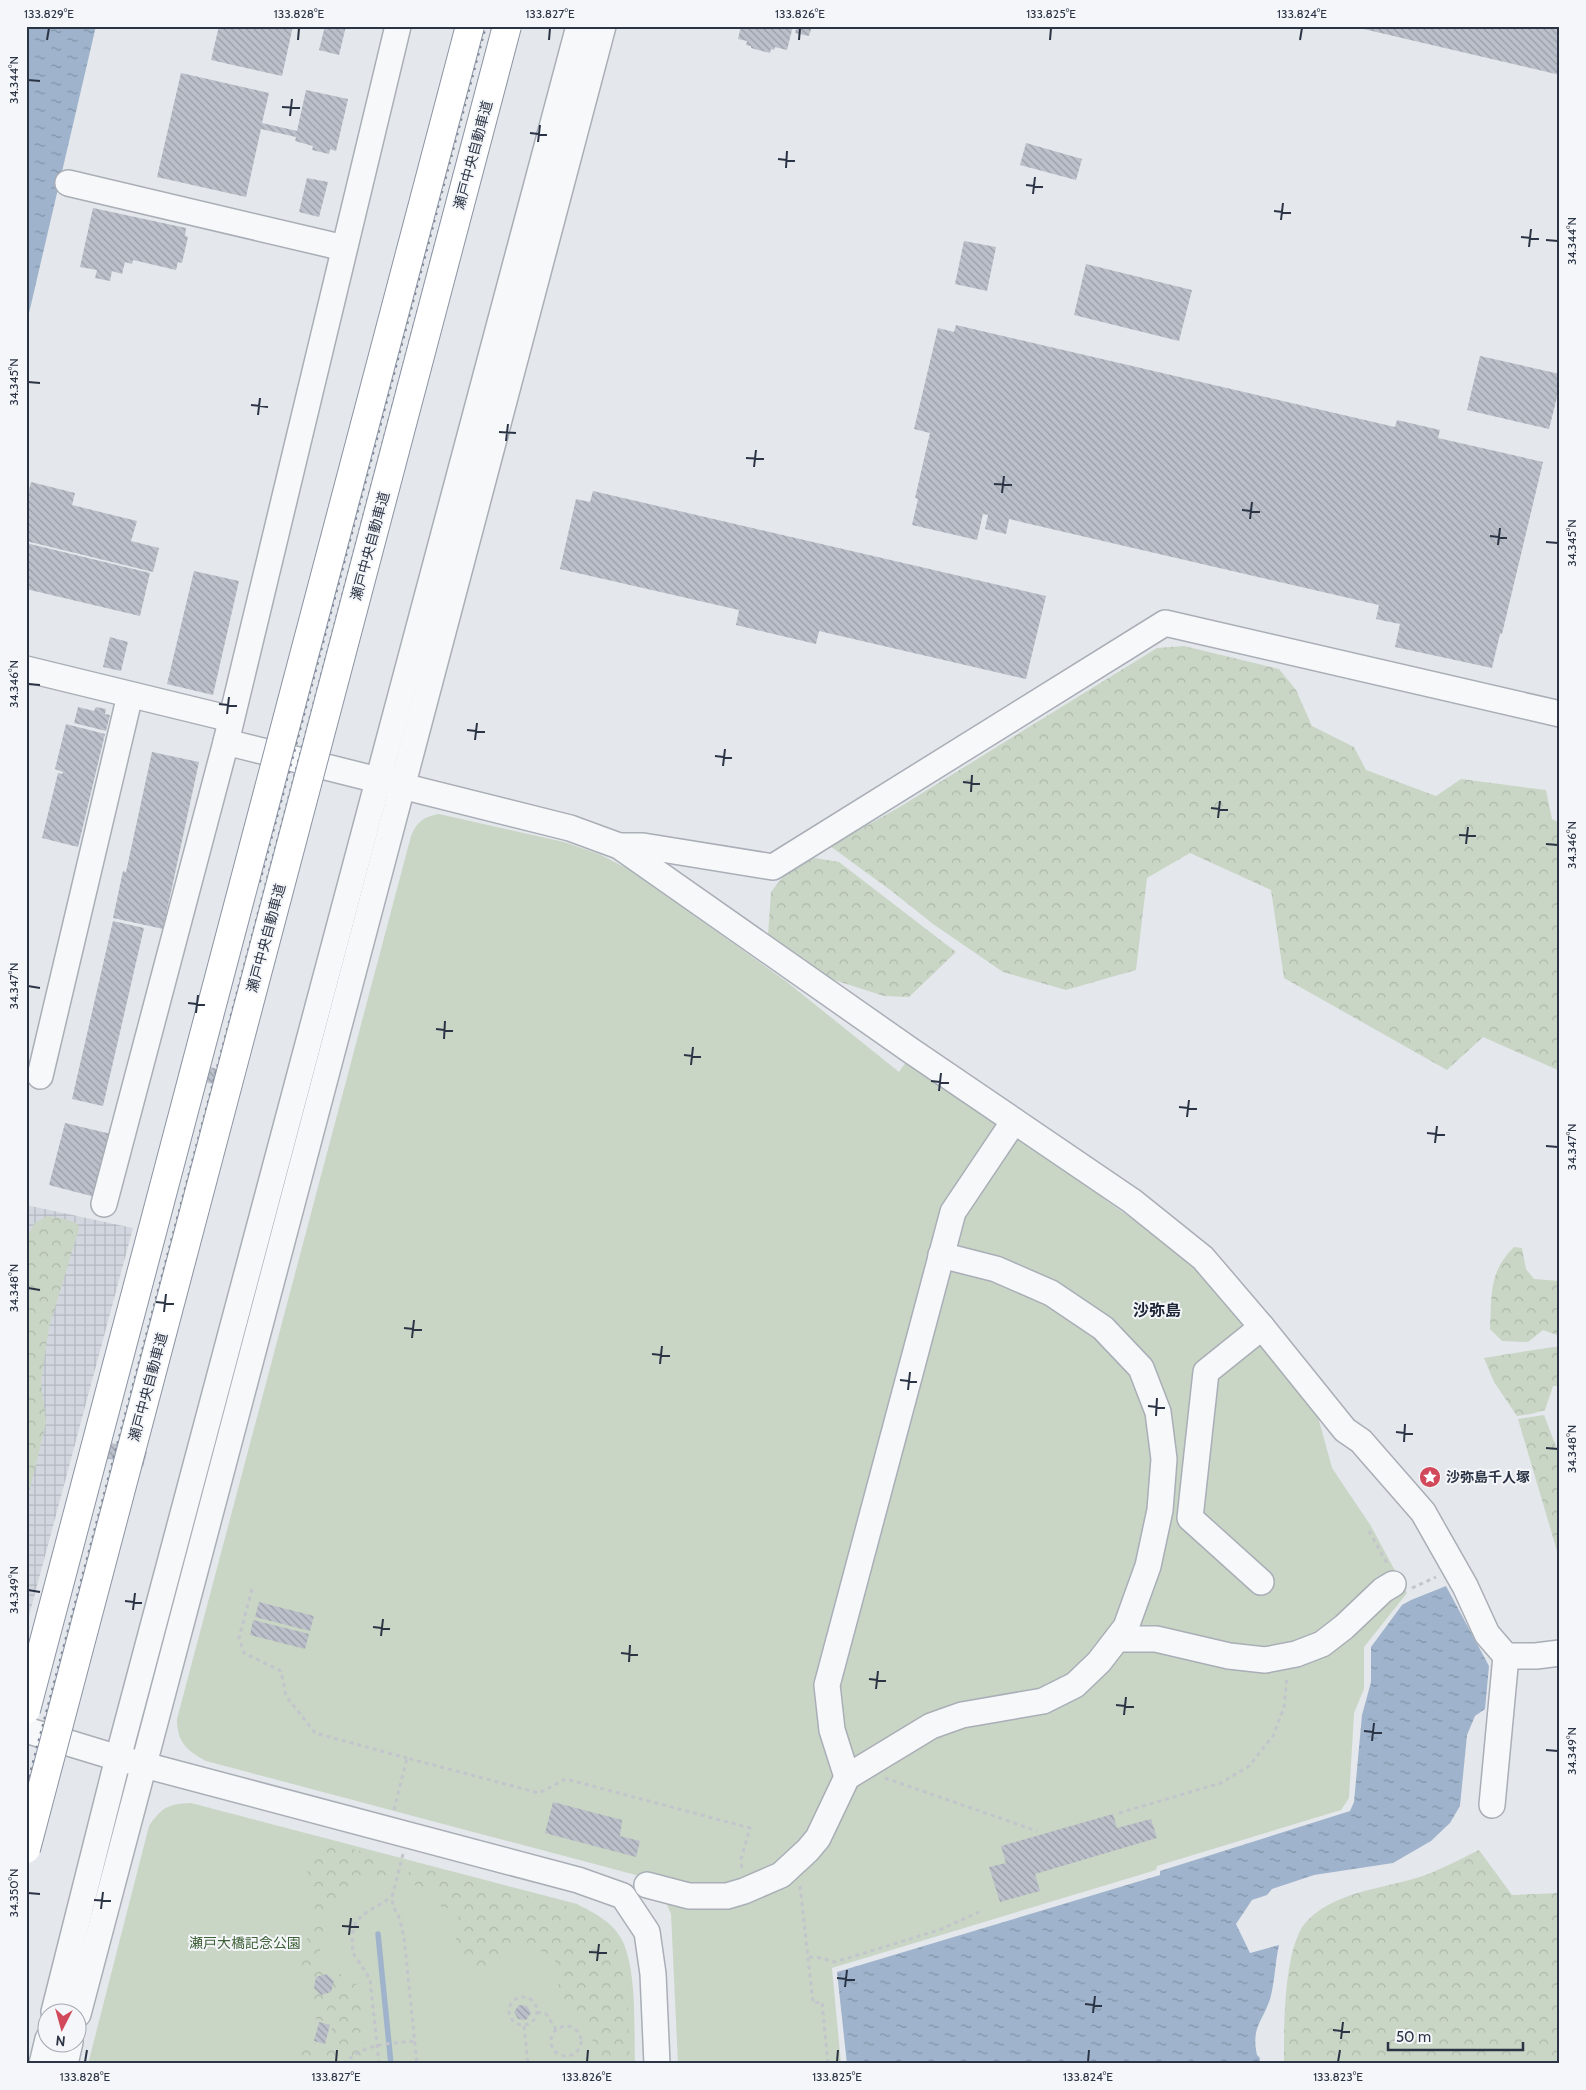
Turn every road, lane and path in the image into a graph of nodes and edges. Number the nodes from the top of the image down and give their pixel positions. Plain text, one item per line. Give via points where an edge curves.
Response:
1 (398, 26) edge
2 (470, 26) edge
3 (507, 26) edge
4 (579, 26) edge
5 (603, 26) edge
6 (68, 183) dead end
7 (344, 248) junction
8 (26, 669) edge
9 (130, 695) junction
10 (1560, 714) edge
11 (228, 731) junction
12 (390, 782) junction
13 (619, 846) junction
14 (40, 1076) dead end
15 (1014, 1121) junction
16 (104, 1204) dead end
17 (941, 1255) junction
18 (1262, 1326) junction
19 (1261, 1582) dead end
20 (1393, 1584) dead end
21 (252, 1589) dead end
22 (1117, 1639) junction
23 (1560, 1653) edge
24 (1287, 1656) junction
25 (1506, 1656) junction
26 (26, 1710) edge
27 (26, 1730) edge
28 (118, 1758) junction
29 (407, 1758) junction
30 (143, 1764) junction
31 (855, 1771) junction
32 (1492, 1805) dead end
33 (1119, 1813) dead end
34 (392, 1815) dead end
35 (1037, 1831) dead end
36 (26, 1849) edge
37 (403, 1853) dead end
38 (797, 1861) junction
39 (647, 1884) dead end
40 (744, 1891) junction
41 (392, 1897) junction
42 (979, 1912) dead end
43 (809, 1957) junction
44 (57, 2002) edge
45 (81, 2002) edge
46 (537, 2012) junction
47 (524, 2026) junction
48 (556, 2030) junction
49 (415, 2041) junction
50 (377, 2045) junction
51 (343, 2064) edge
52 (379, 2064) edge
53 (417, 2064) edge
54 (528, 2064) edge
55 (656, 2064) edge
56 (828, 2064) edge

1 - 7 street
2 - 26 highway, bridge
3 - 36 highway, 瀬戸中央自動車道, bridge
4 - 12 street
5 - 12 street
6 - 7 street
7 - 11 street
8 - 9 street
9 - 11 street
9 - 14 street
10 - 13 street via 1165,623 773,867 643,846
11 - 12 street
11 - 16 street
12 - 13 street via 570,828
12 - 28 street
12 - 30 street
13 - 15 street
15 - 17 street via 953,1212
15 - 18 street via 1132,1201 1203,1258
17 - 22 street via 996,1269 1051,1293 1103,1328 1141,1368 1158,1412 1164,1459 1160,1510 1148,1566 1126,1627
17 - 31 street via 827,1685 832,1730
18 - 19 street via 1206,1372 1190,1518
18 - 25 street via 1345,1430 1361,1441 1423,1512 1465,1586 1487,1634
20 - 24 street via 1322,1644
21 - 29 path via 239,1638 244,1653 281,1671 286,1696 315,1732
22 - 24 street via 1164,1640 1265,1660
22 - 31 street via 1075,1685 1044,1701 962,1715 931,1726
23 - 25 street
24 - 33 path via 1284,1707 1273,1736 1249,1766 1221,1783
25 - 32 street
27 - 28 street
28 - 30 street
28 - 44 street
29 - 34 path
29 - 40 path via 539,1794 566,1779 750,1828 741,1860
30 - 45 street
30 - 55 street via 578,1880 623,1896 647,1932 654,1974
31 - 35 path via 871,1773
31 - 38 street via 818,1838
37 - 41 path
38 - 40 street via 781,1875
38 - 43 path
39 - 40 street via 689,1896 726,1896
41 - 49 path via 404,1937
41 - 50 path via 356,1920 352,1935 354,1953 370,1979
42 - 43 path via 939,1930 835,1962
43 - 56 path via 813,2003 822,2002
46 - 47 path via 533,2021
46 - 47 path via 531,2000 522,1997 513,2000 508,2008 509,2017
46 - 48 path via 546,2014
47 - 54 path
48 - 48 path via 570,2027 578,2033 581,2042 576,2051 568,2055 555,2051 551,2037
49 - 50 path
49 - 53 path
50 - 51 path via 357,2052
50 - 52 path

